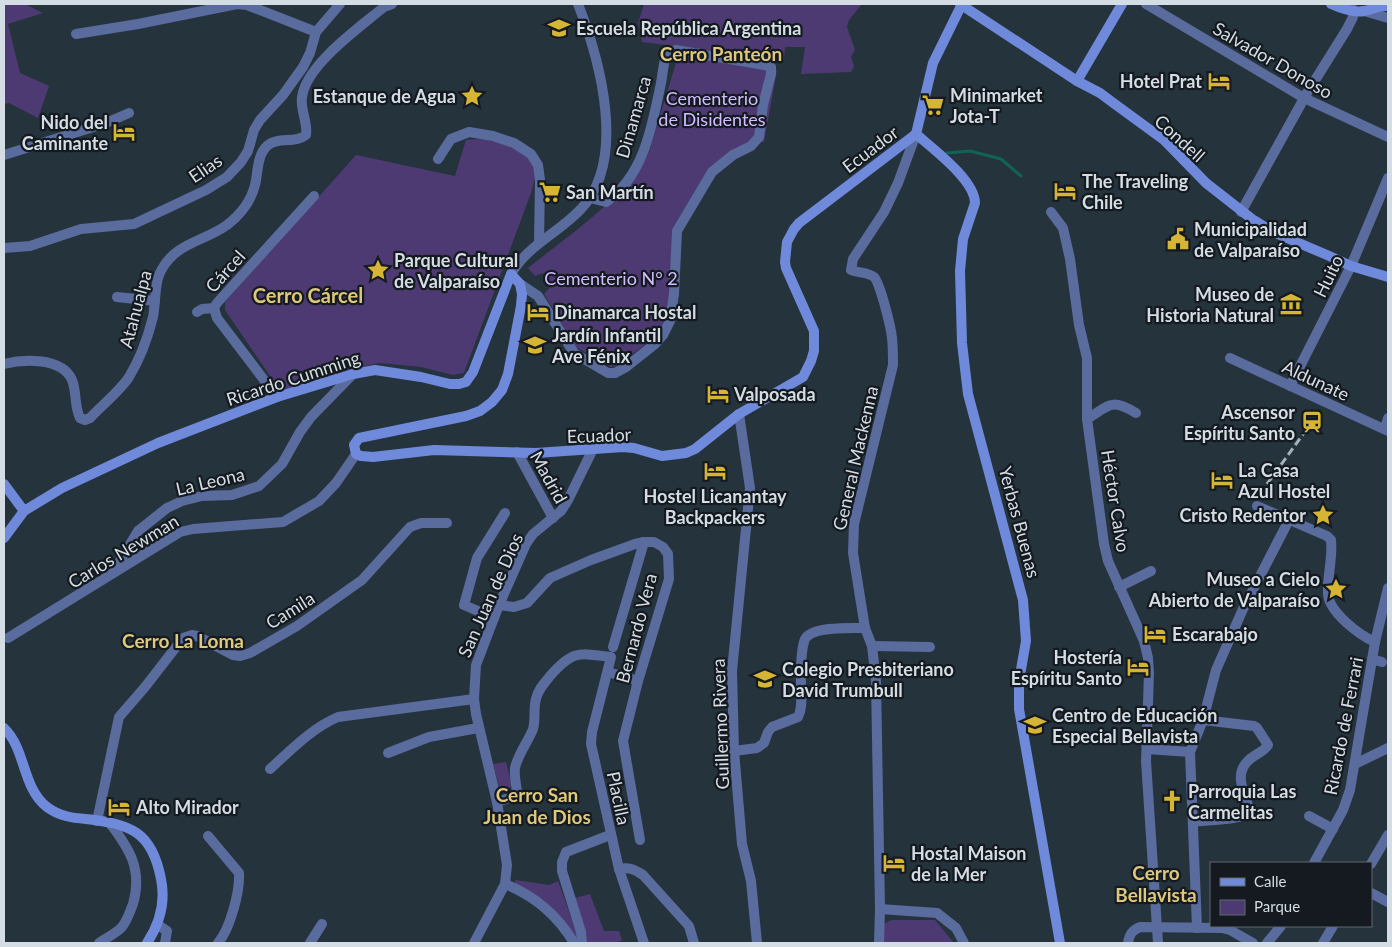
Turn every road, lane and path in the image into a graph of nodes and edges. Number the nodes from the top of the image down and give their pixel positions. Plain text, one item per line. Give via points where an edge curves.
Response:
1 (340, 4) edge
2 (392, 4) edge
3 (578, 4) edge
4 (961, 4) edge
5 (1122, 4) edge
6 (1146, 4) edge
7 (1332, 4) edge
8 (1388, 6) edge
9 (1352, 7) edge
10 (1364, 11) junction
11 (1388, 18) edge
12 (316, 32) junction
13 (76, 34) dead end
14 (336, 48) junction
15 (303, 67) junction
16 (1077, 81) junction
17 (1304, 98) junction
18 (128, 113) dead end
19 (916, 134) junction
20 (1388, 137) edge
21 (4, 155) edge
22 (438, 159) dead end
23 (1388, 178) edge
24 (314, 196) dead end
25 (590, 198) junction
26 (1051, 212) dead end
27 (1241, 212) junction
28 (539, 243) junction
29 (4, 248) edge
30 (1352, 266) junction
31 (511, 274) junction
32 (1388, 277) edge
33 (520, 284) junction
34 (118, 297) dead end
35 (155, 301) junction
36 (214, 308) junction
37 (197, 312) dead end
38 (1230, 358) dead end
39 (4, 364) edge
40 (353, 374) junction
41 (1290, 386) junction
42 (277, 397) junction
43 (1136, 413) dead end
44 (739, 414) junction
45 (1388, 418) edge
46 (1087, 419) junction
47 (1386, 430) edge
48 (593, 449) junction
49 (517, 452) junction
50 (356, 454) junction
51 (4, 484) edge
52 (1256, 506) dead end
53 (24, 511) junction
54 (505, 513) dead end
55 (553, 518) junction
56 (1289, 520) junction
57 (447, 523) dead end
58 (4, 538) edge
59 (644, 542) junction
60 (1151, 571) dead end
61 (113, 573) junction
62 (1119, 587) junction
63 (1388, 588) edge
64 (499, 606) junction
65 (494, 618) junction
66 (865, 628) junction
67 (8, 638) dead end
68 (1375, 642) junction
69 (872, 646) junction
70 (930, 647) dead end
71 (612, 652) junction
72 (608, 672) junction
73 (638, 681) junction
74 (474, 699) junction
75 (1203, 720) junction
76 (4, 728) edge
77 (478, 728) junction
78 (1388, 748) edge
79 (1147, 749) junction
80 (734, 751) junction
81 (1190, 752) junction
82 (388, 753) dead end
83 (1355, 764) junction
84 (270, 769) dead end
85 (497, 802) junction
86 (1309, 816) dead end
87 (97, 821) junction
88 (109, 822) junction
89 (1193, 822) junction
90 (1333, 829) junction
91 (610, 835) junction
92 (208, 836) dead end
93 (1388, 836) edge
94 (640, 840) dead end
95 (1315, 862) edge
96 (1372, 862) edge
97 (618, 870) junction
98 (505, 884) junction
99 (1372, 894) edge
100 (1388, 902) edge
101 (880, 909) junction
102 (322, 924) dead end
103 (158, 925) junction
104 (1156, 927) junction
105 (1280, 927) edge
106 (1332, 927) edge
107 (1196, 928) junction
108 (98, 943) edge
109 (147, 943) edge
110 (165, 943) edge
111 (218, 943) edge
112 (310, 943) edge
113 (474, 943) edge
114 (574, 943) edge
115 (582, 943) edge
116 (644, 943) edge
117 (694, 943) edge
118 (757, 943) edge
119 (879, 943) edge
120 (964, 943) edge
121 (1060, 943) edge
122 (1128, 943) edge
123 (1158, 943) edge
124 (1253, 943) edge
125 (1266, 943) edge
126 (1323, 943) edge

1 - 12 street, Elias
2 - 14 street, Atahualpa via 384,7
3 - 25 street, Ricardo Cumming via 597,61 606,115 603,160
4 - 16 main road, Condell
4 - 19 main road via 933,63
5 - 16 main road
6 - 17 street, Salvador Donoso
7 - 9 main road
8 - 10 main road via 1379,5
9 - 10 main road
9 - 17 street via 1353,17 1347,29
10 - 11 street
12 - 13 street via 237,4
12 - 15 street, Elias
14 - 15 street
14 - 35 street, Atahualpa via 318,66 302,96 306,135 274,141 267,146 248,204 227,225 171,256 159,274
15 - 29 street, Elias via 254,130 241,162 220,182 134,224 81,230 30,246
16 - 27 main road, Condell via 1100,93 1164,140 1195,174
17 - 20 street, Salvador Donoso
17 - 27 street
18 - 21 street
19 - 44 main road, Ecuador via 794,229 787,242 785,262 814,331 811,361 803,378
19 - 66 street, General Mackenna via 884,212 851,264 851,270 874,277 878,285 894,353 854,524 853,553
19 - 121 main road, Yerbas Buenas via 971,187 975,198 961,253 964,360 968,394 1024,600 1026,641 1019,681 1019,709
22 - 28 street via 451,139 469,132 514,143 531,154 538,165 540,180
23 - 30 street, Huito
24 - 36 street, Cárcel
25 - 28 street, Ricardo Cumming via 570,219
25 - 33 street, Dinamarca via 606,202 631,176 646,145 667,53 676,50 771,67 759,137 712,172 677,231 670,321 655,344 626,367 608,373 574,353 538,296
26 - 46 street, Héctor Calvo via 1062,228 1070,259 1087,358
27 - 30 main road, Condell via 1273,232
28 - 31 street, Ricardo Cumming
30 - 32 main road, Condell
30 - 41 street, Huito
31 - 33 main road
31 - 40 main road, Ricardo Cumming via 473,372 466,382 450,384 383,370
33 - 50 main road via 521,306 508,374 502,390 492,402 466,416 359,438 354,446
34 - 35 street
35 - 39 street, Atahualpa via 140,356 129,378 90,418 80,418 72,381 62,369 25,359
36 - 37 street
36 - 42 street, Cárcel via 217,318
38 - 41 street, Aldunate
40 - 42 main road, Ricardo Cumming
40 - 61 street, La Leona via 311,418 282,464 259,486 232,495 188,499 167,508 138,531
41 - 47 street, Aldunate
42 - 53 main road, Ricardo Cumming via 132,454 62,488
43 - 46 street via 1116,404
44 - 48 main road, Ecuador via 686,453 662,456 634,448
44 - 80 street, Guillermo Rivera via 750,488 732,671
45 - 47 street
46 - 62 street, Héctor Calvo via 1104,544
48 - 49 main road, Ecuador
48 - 55 street, San Juan de Dios via 568,500
49 - 50 main road, Ecuador via 434,450 373,457
49 - 55 street, Madrid
50 - 61 street, Carlos Newman via 319,501 283,522 193,528 180,532
51 - 53 main road
52 - 56 street
53 - 58 main road, Ricardo Cumming
54 - 65 street via 477,558 464,605
55 - 64 street, San Juan de Dios via 526,544
56 - 68 street via 1330,540 1330,603 1340,617
56 - 75 street via 1216,670
57 - 87 street, Camila via 421,522 410,527 362,580 250,654 233,655 197,636 184,638 119,717
59 - 64 street via 550,578 527,603 514,607
59 - 71 street, Placilla
59 - 73 street, Bernardo Vera via 654,542 668,554 668,579
60 - 62 street
61 - 67 street, Carlos Newman
62 - 79 street, Héctor Calvo via 1147,651
63 - 68 street, Ricardo de Ferrari
64 - 65 street, San Juan de Dios
65 - 74 street, San Juan de Dios via 476,665
66 - 69 street, General Mackenna
66 - 80 street via 812,633 806,639 801,664 802,709 798,717 772,727 764,743 757,748
68 - 83 street, Ricardo de Ferrari via 1377,661
69 - 70 street
69 - 101 street, General Mackenna via 876,681
71 - 72 street, Placilla
71 - 85 street via 576,654 562,662 538,690 534,727 515,769 517,791 512,797
72 - 73 street
72 - 91 street, Placilla via 591,744
73 - 94 street, Bernardo Vera via 623,740
74 - 77 street, San Juan de Dios
74 - 84 street via 338,717 312,733
75 - 81 street
75 - 89 street via 1254,726 1268,745 1249,759 1241,771 1248,815
76 - 87 main road via 40,801 59,814
77 - 82 street via 429,736
77 - 85 street, San Juan de Dios
78 - 83 street
79 - 81 street
79 - 104 street, Héctor Calvo
80 - 118 street, Guillermo Rivera via 742,844 751,881
81 - 89 street
83 - 90 street, Ricardo de Ferrari via 1343,810
85 - 98 street, San Juan de Dios via 507,865
86 - 90 street
87 - 88 main road
88 - 103 main road via 132,830 152,849 162,883 162,912
88 - 108 street via 127,845 136,866 136,894 122,928
89 - 107 street
90 - 95 street, Ricardo de Ferrari
91 - 97 street, Placilla
91 - 115 street via 566,852 562,862
92 - 111 street via 238,873 239,881 229,925
93 - 96 street
97 - 116 street, Placilla
97 - 117 street via 628,868 643,875 689,926
98 - 113 street, San Juan de Dios
98 - 114 street via 539,902 559,920
99 - 100 street
101 - 119 street, General Mackenna
101 - 120 street via 937,913 956,928
102 - 112 street
103 - 109 main road
103 - 110 street via 167,931
104 - 107 street
104 - 122 street via 1136,929 1130,934
104 - 123 street, Héctor Calvo
105 - 125 street
106 - 126 street
107 - 124 street via 1230,930

